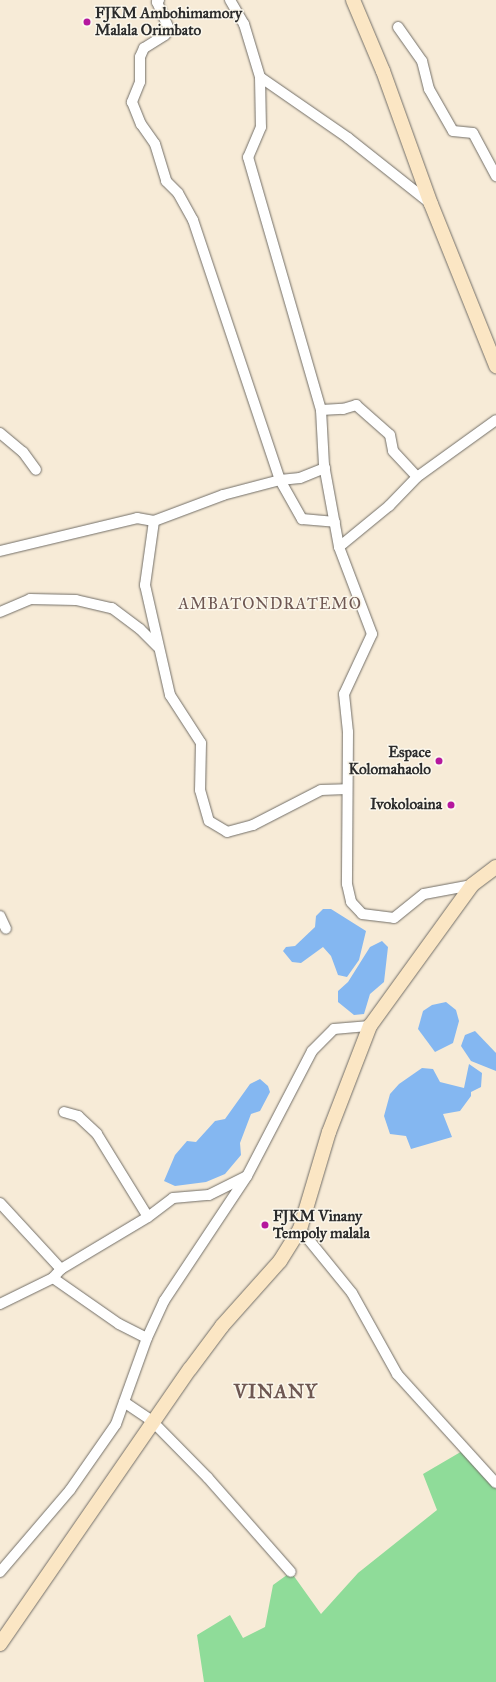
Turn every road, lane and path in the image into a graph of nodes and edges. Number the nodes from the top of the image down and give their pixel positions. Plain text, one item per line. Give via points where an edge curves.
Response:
1 (159, 0) edge
2 (230, 0) edge
3 (354, 0) edge
4 (398, 27) dead end
5 (260, 77) junction
6 (496, 176) edge
7 (431, 204) junction
8 (496, 366) edge
9 (321, 410) junction
10 (496, 420) edge
11 (0, 433) edge
12 (325, 468) junction
13 (36, 470) dead end
14 (417, 477) junction
15 (280, 480) junction
16 (154, 521) junction
17 (335, 522) junction
18 (339, 547) junction
19 (0, 551) edge
20 (0, 612) edge
21 (158, 647) junction
22 (346, 789) junction
23 (496, 867) edge
24 (472, 885) junction
25 (0, 916) edge
26 (6, 929) dead end
27 (370, 1026) junction
28 (64, 1112) dead end
29 (247, 1176) junction
30 (0, 1203) edge
31 (148, 1217) junction
32 (300, 1229) junction
33 (61, 1269) junction
34 (53, 1278) junction
35 (0, 1304) edge
36 (147, 1338) junction
37 (124, 1402) junction
38 (152, 1421) junction
39 (496, 1483) edge
40 (0, 1572) edge
41 (290, 1572) dead end
42 (0, 1644) edge

1 - 15 street via 157,2 169,29 165,35 144,48 140,57 140,82 132,102 141,124 155,144 166,181 178,193 193,220
2 - 5 street via 244,24
3 - 7 street via 383,71
4 - 6 street via 422,61 429,89 453,131 473,134
5 - 7 street via 348,138
5 - 9 street via 261,127 248,157
7 - 8 street
9 - 12 street
9 - 14 street via 356,405 390,435 394,451
10 - 14 street
11 - 13 street via 23,452
12 - 15 street via 300,478
12 - 17 street
14 - 18 street via 389,506
15 - 16 street via 223,495
15 - 17 street via 302,519
16 - 19 street via 138,518
16 - 21 street via 145,585
17 - 18 street
18 - 22 street via 372,634 344,694 348,732
20 - 21 street via 30,599 76,600 112,608 140,629
21 - 22 street via 170,695 201,743 200,790 209,821 227,832 253,825 321,790
22 - 24 street via 347,884 351,902 362,914 394,918 424,894
23 - 24 street
24 - 27 street
25 - 26 street
27 - 29 street via 334,1030 312,1051
27 - 32 street via 329,1132
28 - 31 street via 78,1116 97,1134
29 - 31 street via 209,1194 173,1198
29 - 36 street via 164,1301
30 - 33 street
31 - 33 street
32 - 38 street via 280,1261 222,1326
32 - 39 street via 352,1293 397,1374
33 - 34 street
34 - 35 street
34 - 36 street via 107,1316
36 - 37 street
37 - 38 street
37 - 40 street via 116,1424 70,1490
38 - 41 street via 208,1478
38 - 42 street

